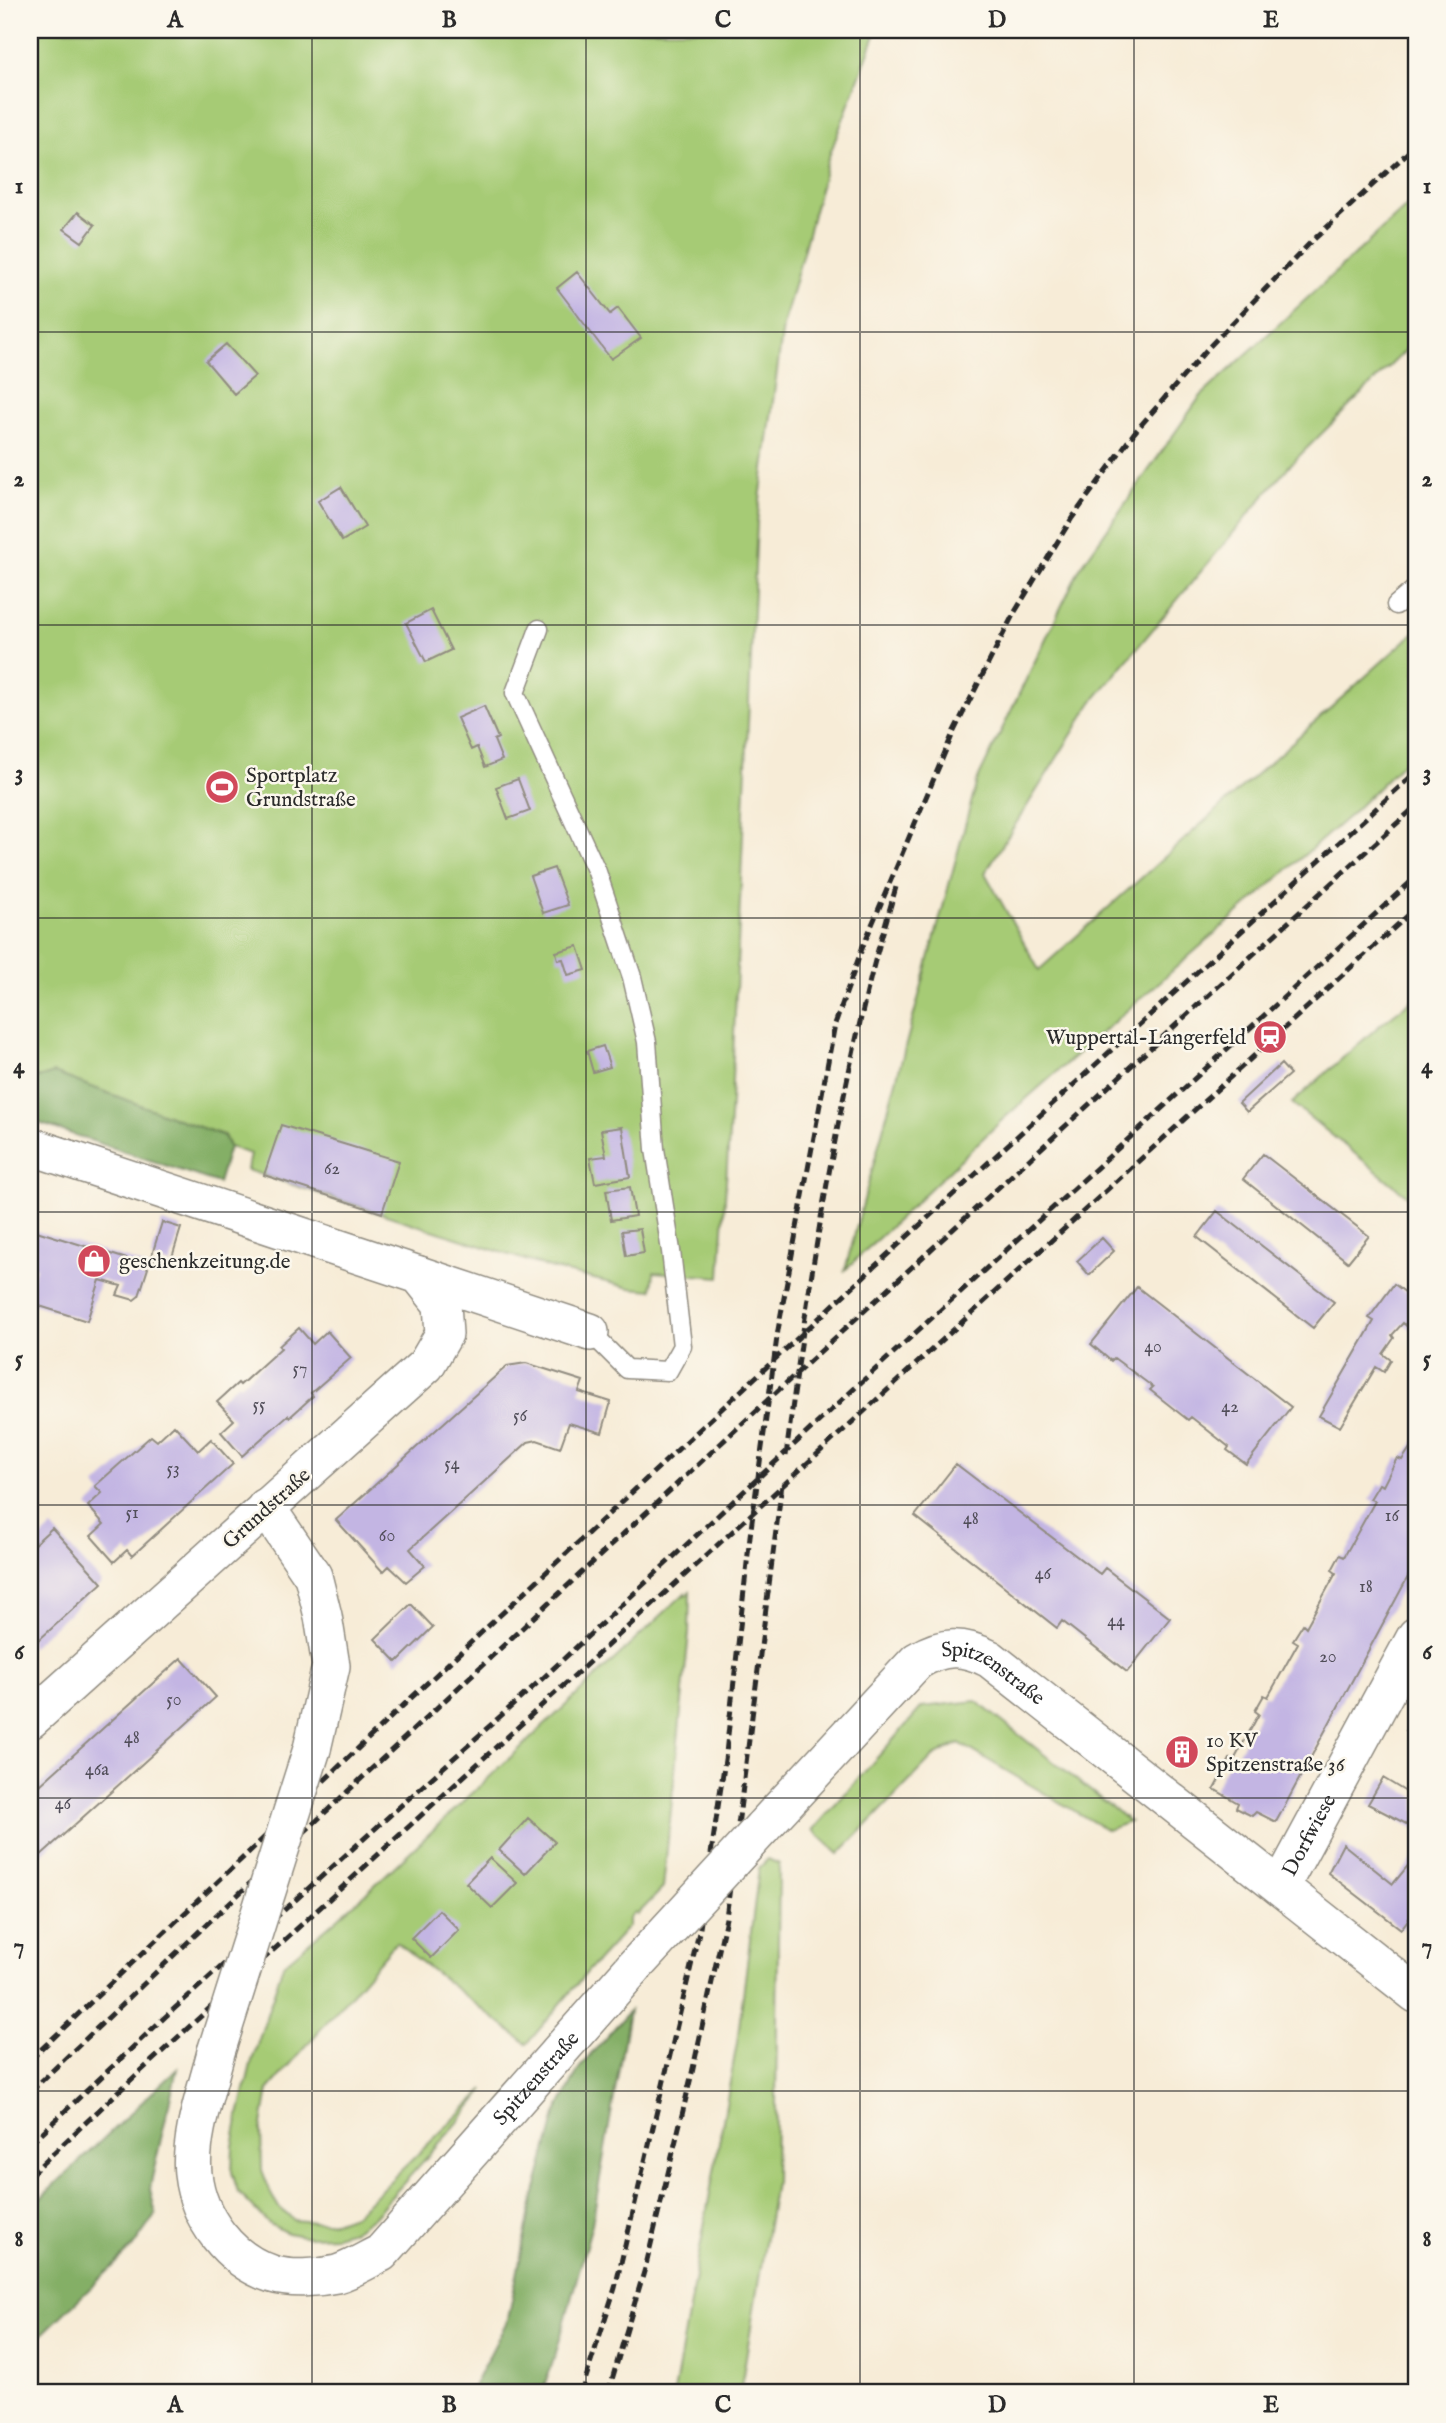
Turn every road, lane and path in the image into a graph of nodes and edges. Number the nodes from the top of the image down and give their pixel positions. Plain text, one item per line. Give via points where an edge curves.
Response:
1 (1416, 588) edge
2 (1396, 605) dead end
3 (538, 629) dead end
4 (30, 1146) edge
5 (419, 1275) junction
6 (590, 1332) joint
7 (266, 1507) junction
8 (1416, 1636) edge
9 (30, 1720) edge
10 (1281, 1886) junction
11 (1416, 1994) edge

1 - 2 lane
3 - 6 lane via 515,693 597,872 632,977 647,1042 655,1150 682,1346 668,1371 626,1369
4 - 5 street
5 - 6 street
5 - 7 street, Grundstraße via 442,1304 443,1314 444,1334 426,1364
7 - 9 street, Grundstraße
7 - 10 street, Spitzenstraße, bridge via 313,1576 331,1665 312,1749 216,2052 193,2150 193,2175 203,2213 225,2244 273,2274 338,2274 381,2253 633,1968 917,1661 932,1653 961,1648 990,1659
8 - 10 street, Dorfwiese
10 - 11 street, Spitzenstraße

